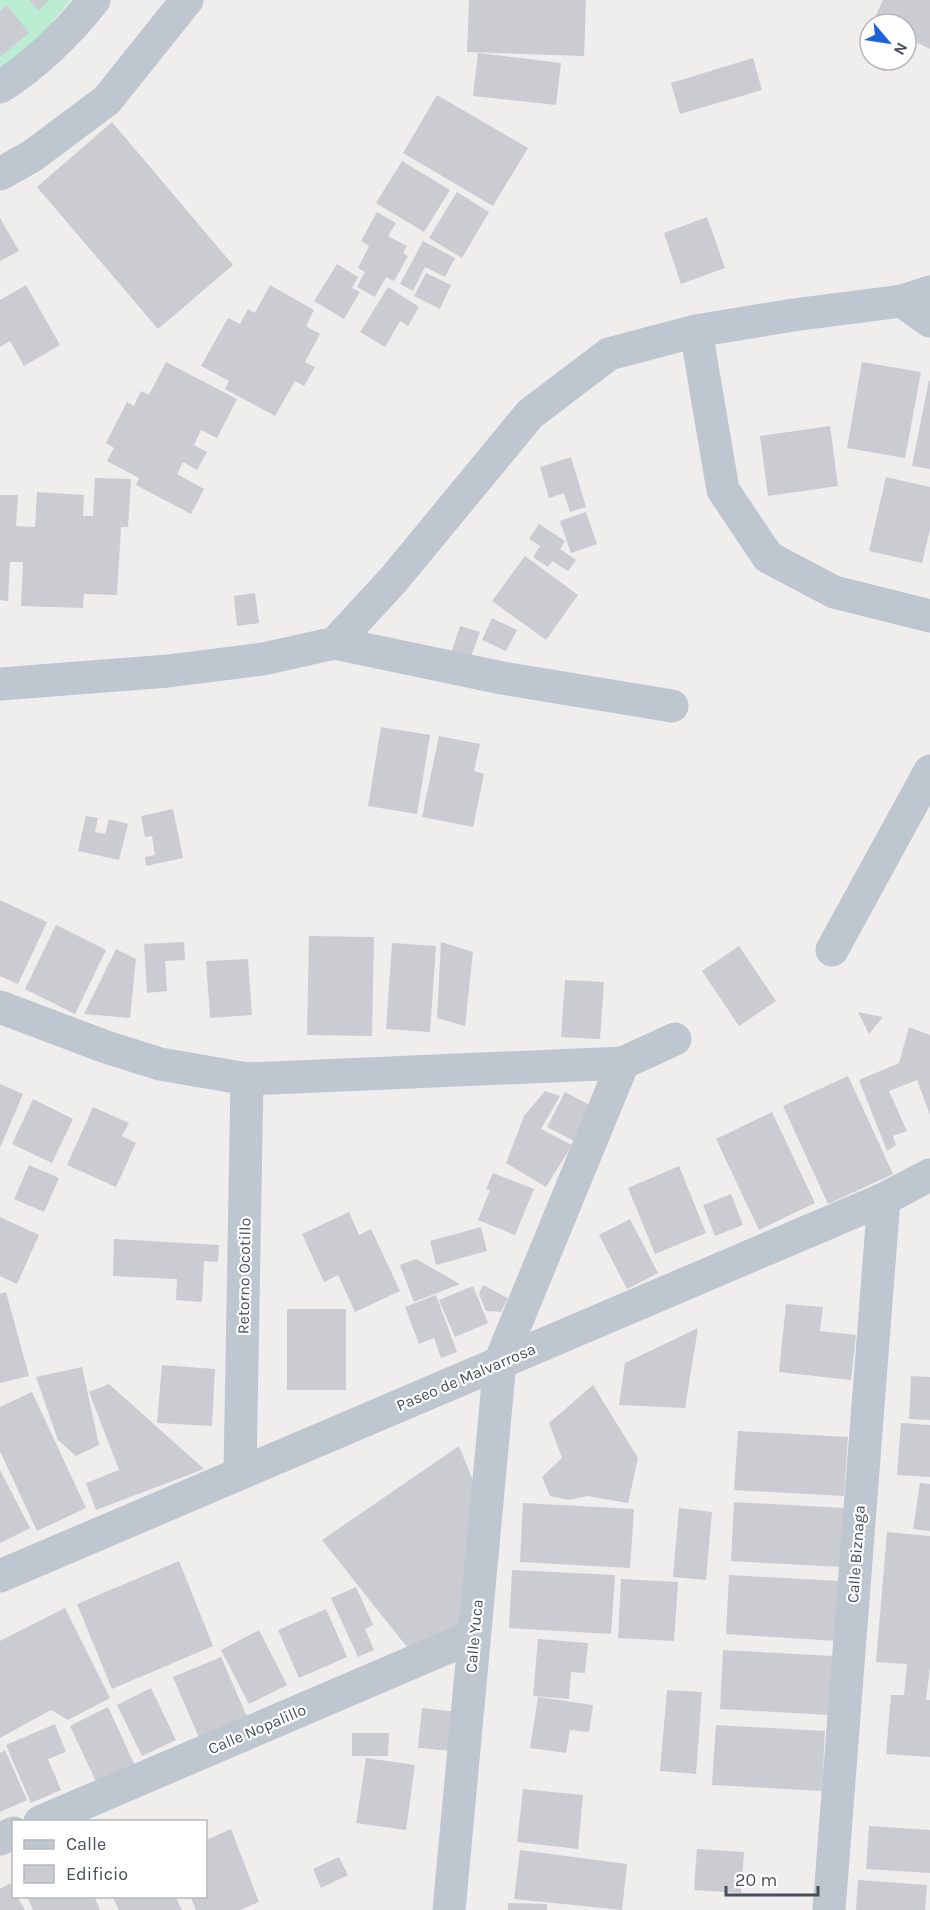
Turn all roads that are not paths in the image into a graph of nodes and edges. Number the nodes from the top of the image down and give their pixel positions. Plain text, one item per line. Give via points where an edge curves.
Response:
1 (94, 0) edge
2 (187, 0) edge
3 (0, 87) edge
4 (0, 174) edge
5 (916, 297) edge
6 (930, 321) edge
7 (696, 331) junction
8 (930, 616) edge
9 (335, 643) junction
10 (0, 684) edge
11 (672, 706) dead end
12 (930, 771) edge
13 (832, 950) dead end
14 (0, 1007) edge
15 (675, 1039) dead end
16 (622, 1063) junction
17 (247, 1079) junction
18 (930, 1175) edge
19 (884, 1199) junction
20 (500, 1362) junction
21 (240, 1473) junction
22 (0, 1576) edge
23 (474, 1636) junction
24 (42, 1820) edge
25 (449, 1910) edge
26 (829, 1910) edge

1 - 3 street via 18,76
2 - 4 street via 107,100 32,156
5 - 6 street
5 - 7 street
7 - 8 street via 723,490 768,557 834,592
7 - 9 street via 609,354 530,414 394,579
9 - 10 street via 263,659 178,670
9 - 11 street via 502,678
12 - 13 street
14 - 17 street via 160,1064
15 - 16 street
16 - 17 street
16 - 20 street
17 - 21 street, Retorno Ocotillo
18 - 19 street, Paseo de Malvarrosa
19 - 20 street, Paseo de Malvarrosa
19 - 26 street, Calle Biznaga
20 - 21 street, Paseo de Malvarrosa
20 - 23 street, Calle Yuca
21 - 22 street, Paseo de Malvarrosa
23 - 24 street, Calle Nopalillo
23 - 25 street, Calle Yuca

